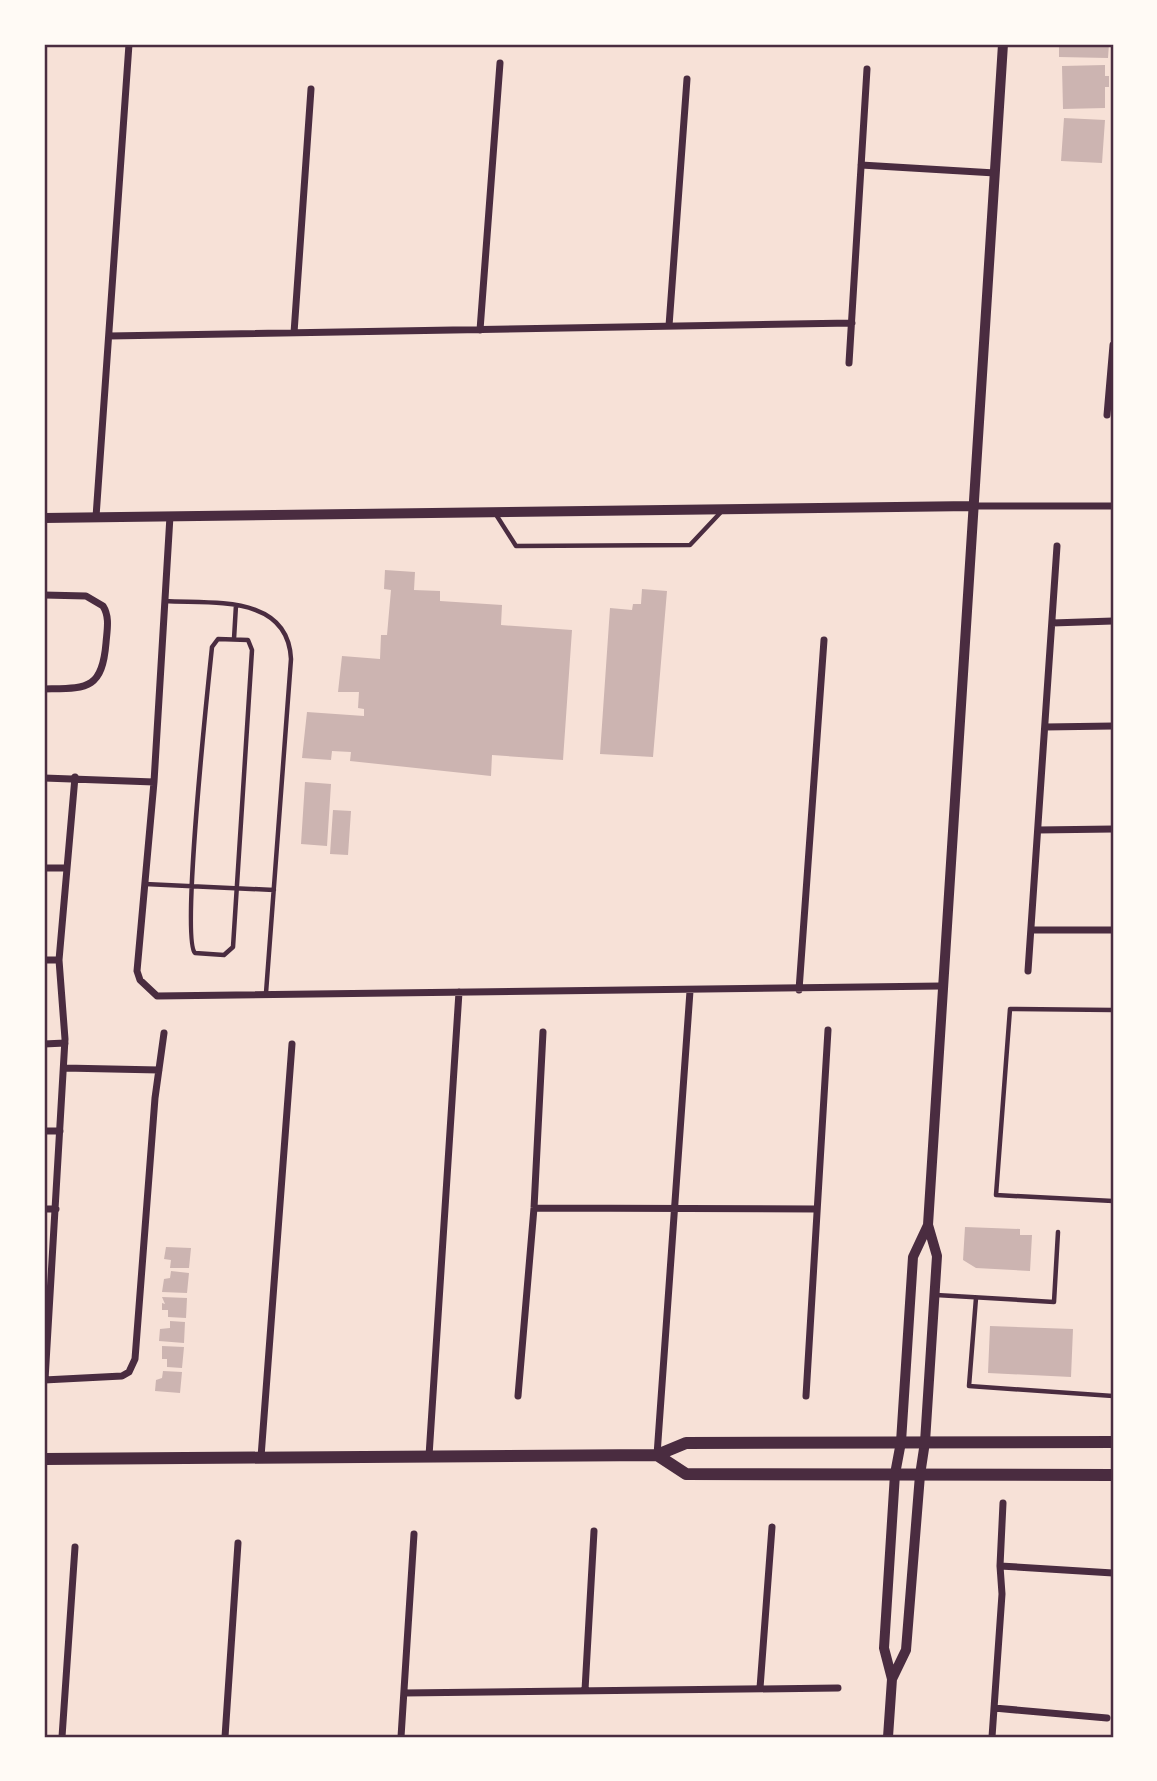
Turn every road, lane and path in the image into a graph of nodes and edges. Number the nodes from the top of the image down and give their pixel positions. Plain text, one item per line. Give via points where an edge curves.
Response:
1 (129, 44) edge
2 (1003, 44) edge
3 (500, 63) dead end
4 (867, 69) dead end
5 (687, 79) dead end
6 (311, 89) dead end
7 (861, 165) junction
8 (995, 173) junction
9 (852, 323) junction
10 (669, 326) junction
11 (480, 330) junction
12 (294, 333) junction
13 (109, 336) junction
14 (1113, 345) edge
15 (849, 363) dead end
16 (1107, 415) dead end
17 (972, 506) junction
18 (1113, 506) edge
19 (724, 509) junction
20 (494, 512) junction
21 (170, 516) junction
22 (96, 517) junction
23 (44, 518) edge
24 (1057, 546) dead end
25 (44, 595) edge
26 (164, 601) junction
27 (236, 605) junction
28 (1113, 621) edge
29 (1052, 623) junction
30 (234, 639) junction
31 (824, 640) dead end
32 (44, 688) edge
33 (1113, 726) edge
34 (1045, 727) junction
35 (44, 778) edge
36 (75, 778) junction
37 (154, 782) junction
38 (1113, 829) edge
39 (1038, 830) junction
40 (44, 868) edge
41 (67, 868) junction
42 (145, 884) junction
43 (192, 886) junction
44 (237, 888) junction
45 (274, 890) junction
46 (1031, 930) junction
47 (1113, 930) edge
48 (44, 960) edge
49 (59, 960) junction
50 (1028, 971) dead end
51 (941, 986) junction
52 (799, 989) junction
53 (690, 990) junction
54 (458, 992) junction
55 (266, 993) junction
56 (1113, 1010) edge
57 (828, 1030) dead end
58 (544, 1032) dead end
59 (164, 1033) dead end
60 (65, 1043) junction
61 (44, 1044) edge
62 (292, 1044) dead end
63 (64, 1068) junction
64 (159, 1070) junction
65 (44, 1131) edge
66 (60, 1131) junction
67 (1113, 1201) edge
68 (534, 1208) junction
69 (44, 1209) edge
70 (56, 1209) junction
71 (675, 1209) junction
72 (816, 1209) junction
73 (928, 1225) junction
74 (1058, 1232) dead end
75 (47, 1294) edge
76 (935, 1294) junction
77 (976, 1297) junction
78 (45, 1380) edge
79 (806, 1395) dead end
80 (518, 1396) dead end
81 (1113, 1396) edge
82 (901, 1442) junction
83 (925, 1442) junction
84 (1113, 1442) edge
85 (657, 1455) junction
86 (429, 1456) junction
87 (261, 1457) junction
88 (44, 1459) edge
89 (895, 1474) junction
90 (920, 1475) junction
91 (1113, 1475) edge
92 (1003, 1503) dead end
93 (772, 1527) dead end
94 (593, 1531) dead end
95 (414, 1534) dead end
96 (239, 1544) dead end
97 (75, 1547) dead end
98 (1000, 1566) junction
99 (1113, 1573) edge
100 (892, 1679) junction
101 (761, 1688) junction
102 (838, 1688) dead end
103 (585, 1690) junction
104 (404, 1693) junction
105 (994, 1708) junction
106 (1107, 1718) dead end
107 (62, 1737) edge
108 (225, 1737) edge
109 (401, 1737) edge
110 (888, 1737) edge
111 (992, 1737) edge

1 - 13 street
2 - 8 street
3 - 11 street
4 - 7 street
5 - 10 street
6 - 12 street
7 - 8 street
7 - 9 street
8 - 17 street
9 - 10 street
9 - 15 street
10 - 11 street
11 - 12 street
12 - 13 street
13 - 22 street
14 - 16 street
17 - 18 street
17 - 19 street
17 - 51 street
19 - 20 street
19 - 20 lane via 690,545 516,546
20 - 21 street
21 - 22 street
21 - 26 street
22 - 23 street
24 - 29 street
25 - 32 street via 86,596 103,606 108,622 103,671 90,685
26 - 27 lane
26 - 37 street
27 - 30 lane
27 - 45 lane via 269,615 285,631 290,650
28 - 29 street
29 - 34 street
30 - 43 lane via 218,639 212,645
30 - 44 lane via 250,641 253,650
31 - 52 street
33 - 34 street
34 - 39 street
35 - 36 street
36 - 37 street
36 - 41 street
37 - 42 street
38 - 39 street
39 - 46 street
40 - 41 street
41 - 49 street
42 - 43 lane
42 - 55 street via 137,971 157,996
43 - 44 lane
43 - 44 lane via 192,949 224,955 233,947
44 - 45 lane
45 - 55 lane
46 - 47 street
46 - 50 street
48 - 49 street
49 - 60 street
51 - 52 street
51 - 73 street
52 - 53 street
53 - 54 street
53 - 71 street
54 - 55 street
54 - 86 street
56 - 67 lane via 1010,1009 996,1195
57 - 72 street
58 - 68 street
59 - 64 street
60 - 61 street
60 - 63 street
62 - 87 street
63 - 64 street
63 - 66 street
64 - 78 street via 137,1348 129,1372 114,1378
65 - 66 street
66 - 70 street
68 - 71 street
68 - 80 street
69 - 70 street
70 - 75 street
71 - 72 street
71 - 85 street
72 - 79 street
73 - 76 street via 937,1256
73 - 82 street via 913,1257
74 - 77 lane via 1054,1302
75 - 78 street
76 - 77 lane
76 - 83 street
77 - 81 lane via 969,1386
82 - 83 main road
82 - 85 main road via 686,1443
82 - 89 street
83 - 84 main road
83 - 90 street
85 - 86 main road
85 - 89 main road via 686,1474
86 - 87 main road
87 - 88 main road
89 - 90 main road
89 - 100 street via 884,1648
90 - 91 main road
90 - 100 street via 906,1650
92 - 98 street
93 - 101 street
94 - 103 street
95 - 104 street
96 - 108 street
97 - 107 street
98 - 99 street
98 - 105 street
100 - 110 street
101 - 102 street
101 - 103 street
103 - 104 street
104 - 109 street
105 - 106 street
105 - 111 street

